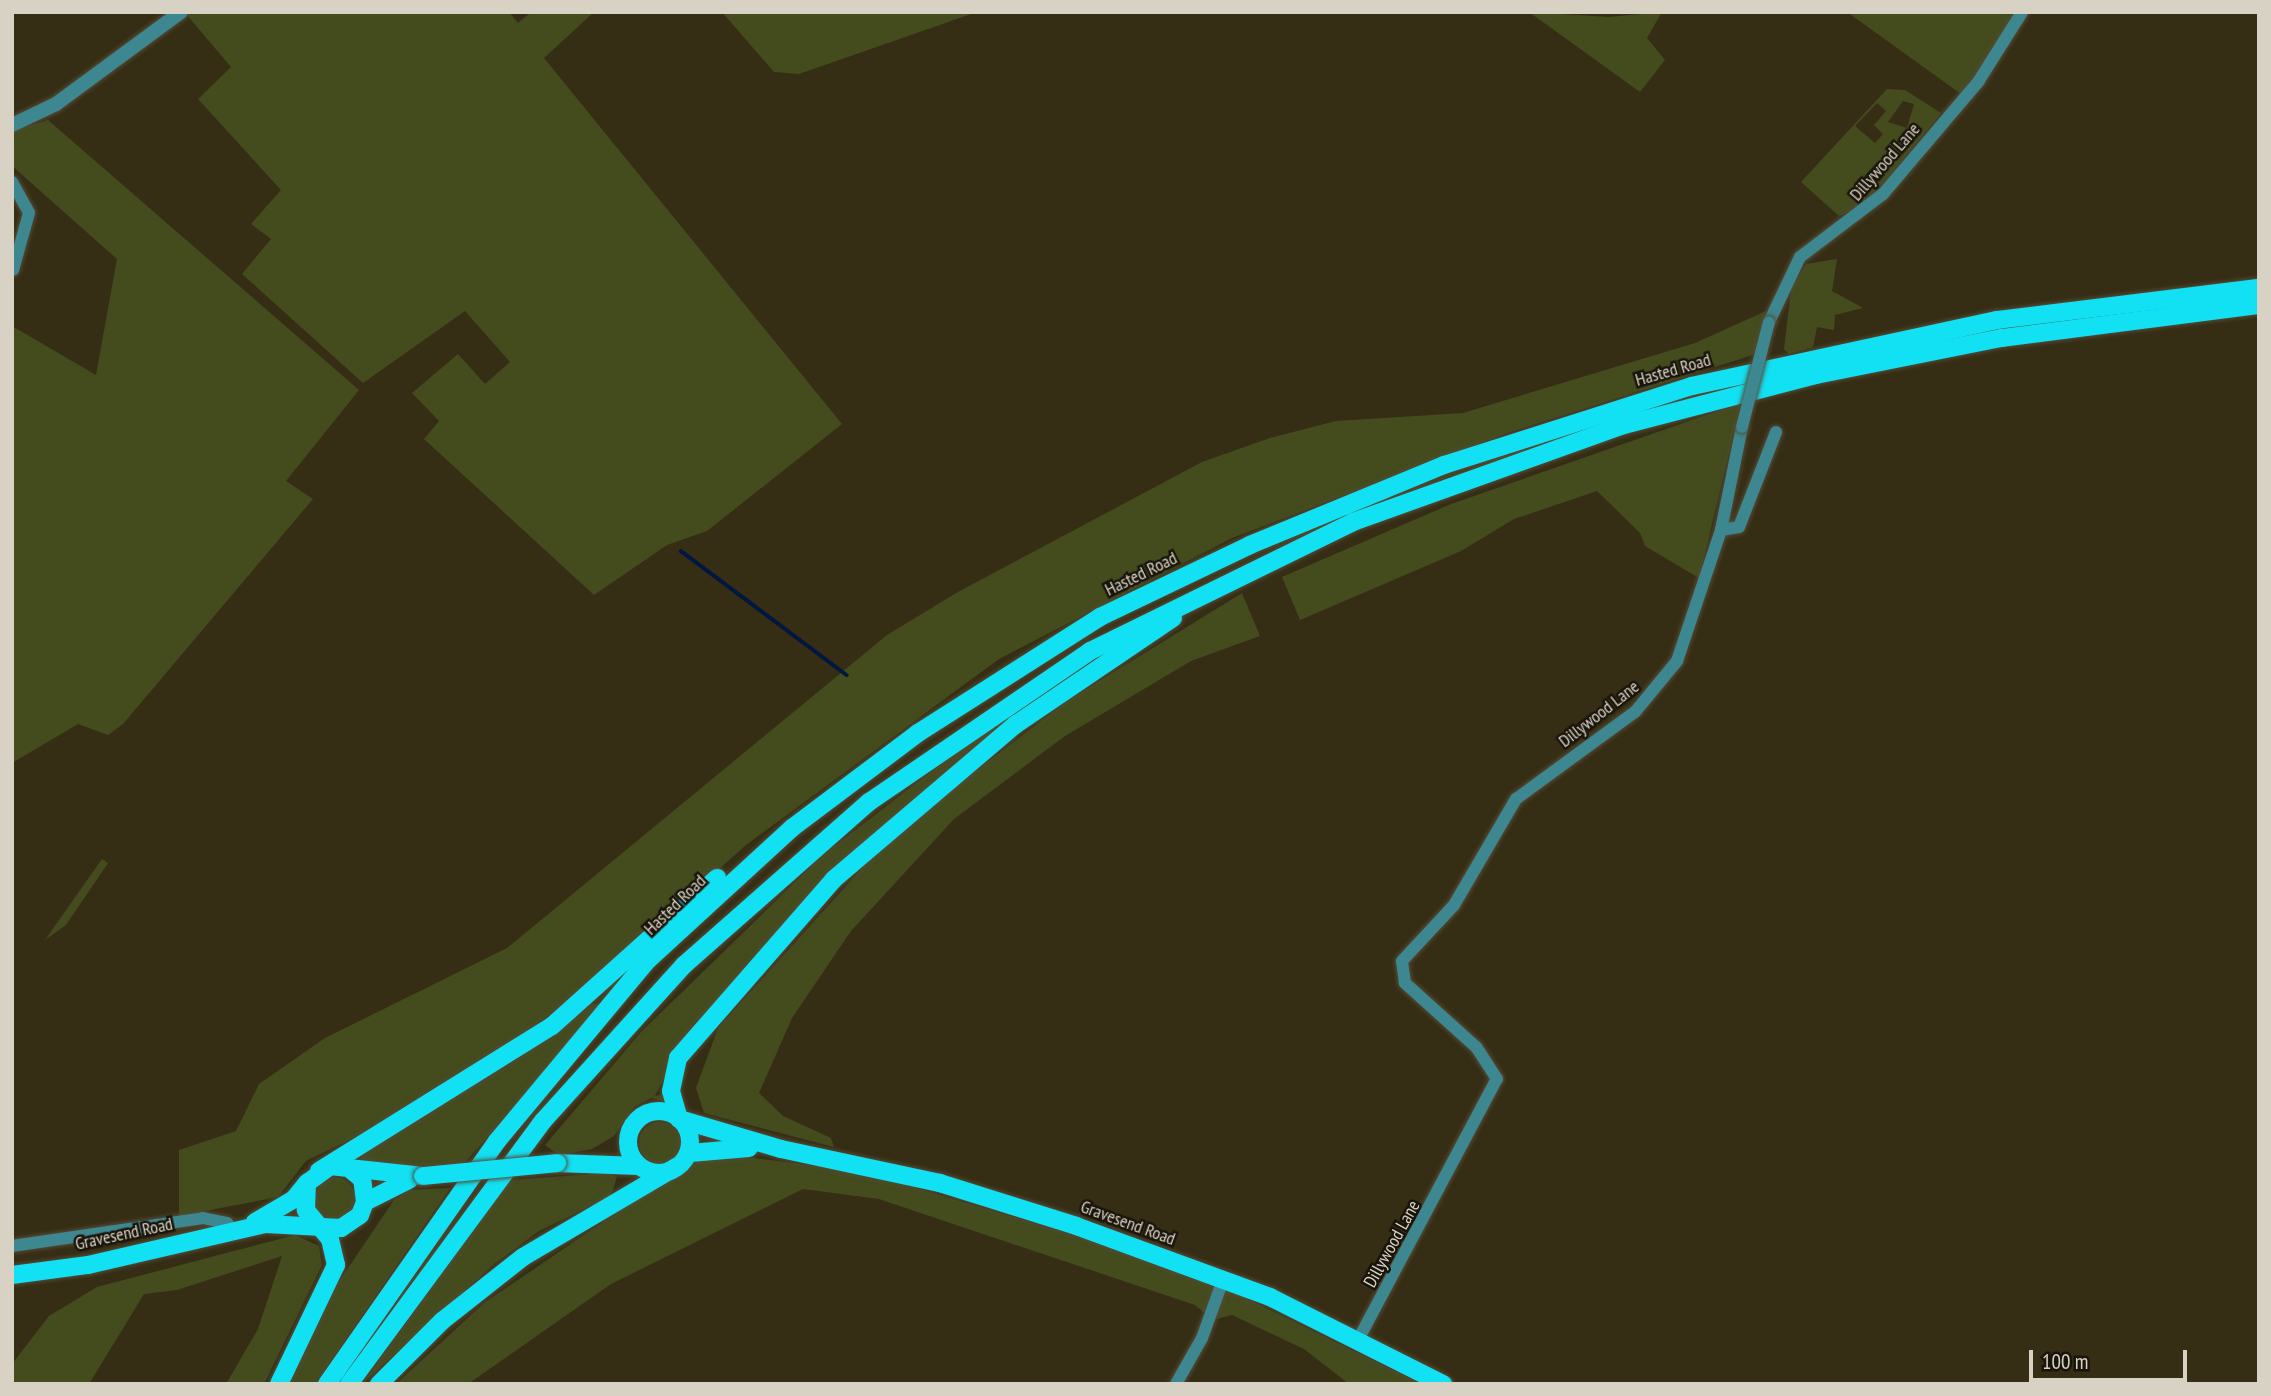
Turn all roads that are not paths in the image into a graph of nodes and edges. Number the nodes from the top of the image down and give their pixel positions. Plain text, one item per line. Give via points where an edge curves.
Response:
1 (181, 12) edge
2 (2022, 12) edge
3 (12, 125) edge
4 (12, 182) edge
5 (13, 271) edge
6 (2259, 288) edge
7 (2259, 305) edge
8 (1776, 432) dead end
9 (1721, 530) junction
10 (1250, 569) junction
11 (1100, 617) junction
12 (679, 1119) junction
13 (629, 1133) junction
14 (781, 1149) junction
15 (690, 1153) junction
16 (557, 1163) junction
17 (639, 1166) junction
18 (676, 1167) junction
19 (352, 1171) junction
20 (423, 1176) junction
21 (313, 1177) junction
22 (365, 1202) junction
23 (318, 1223) junction
24 (238, 1229) junction
25 (12, 1246) edge
26 (12, 1275) edge
27 (1223, 1280) junction
28 (1358, 1340) junction
29 (279, 1384) edge
30 (327, 1384) edge
31 (349, 1384) edge
32 (379, 1384) edge
33 (1176, 1384) edge
34 (1443, 1384) edge

1 - 3 street via 56,104
2 - 9 street, Dillywood Lane, bridge via 1978,82 1883,194 1800,257 1785,277 1742,427
4 - 5 street via 29,213
6 - 11 main road, Hasted Road via 1997,320 1692,386 1444,465 1250,545
7 - 10 main road via 2002,338 1697,405 1455,482
8 - 9 street via 1738,527
9 - 28 street, Dillywood Lane via 1692,627 1659,689 1516,799 1454,905 1402,961 1404,981 1476,1047 1497,1079
10 - 12 main road via 1015,725 834,879 678,1058 671,1091
10 - 31 main road via 1045,678 895,782 761,892 569,1089
11 - 21 main road, Gravesend Road via 1009,662 878,750 741,857 552,1026
11 - 30 main road, Hasted Road via 887,757 792,828 648,960 497,1141
12 - 13 main road via 652,1112
12 - 14 main road, Gravesend Road
12 - 15 main road
13 - 16 main road via 603,1154
13 - 17 main road via 629,1153
14 - 15 main road, Gravesend Road
14 - 27 main road, Gravesend Road via 940,1183
15 - 18 main road
16 - 17 main road
16 - 20 main road, bridge
17 - 18 main road via 655,1172
18 - 32 main road via 523,1257 442,1321
19 - 20 main road
19 - 21 main road
19 - 22 main road via 362,1179
20 - 22 main road
21 - 23 main road via 303,1199
21 - 24 main road, Gravesend Road via 294,1199
22 - 23 main road via 352,1223
23 - 24 main road, Gravesend Road
23 - 29 main road via 334,1248 335,1272
24 - 25 street via 203,1218
24 - 26 main road, Gravesend Road
27 - 28 main road, Gravesend Road
27 - 33 street via 1202,1338
28 - 34 main road, Gravesend Road

